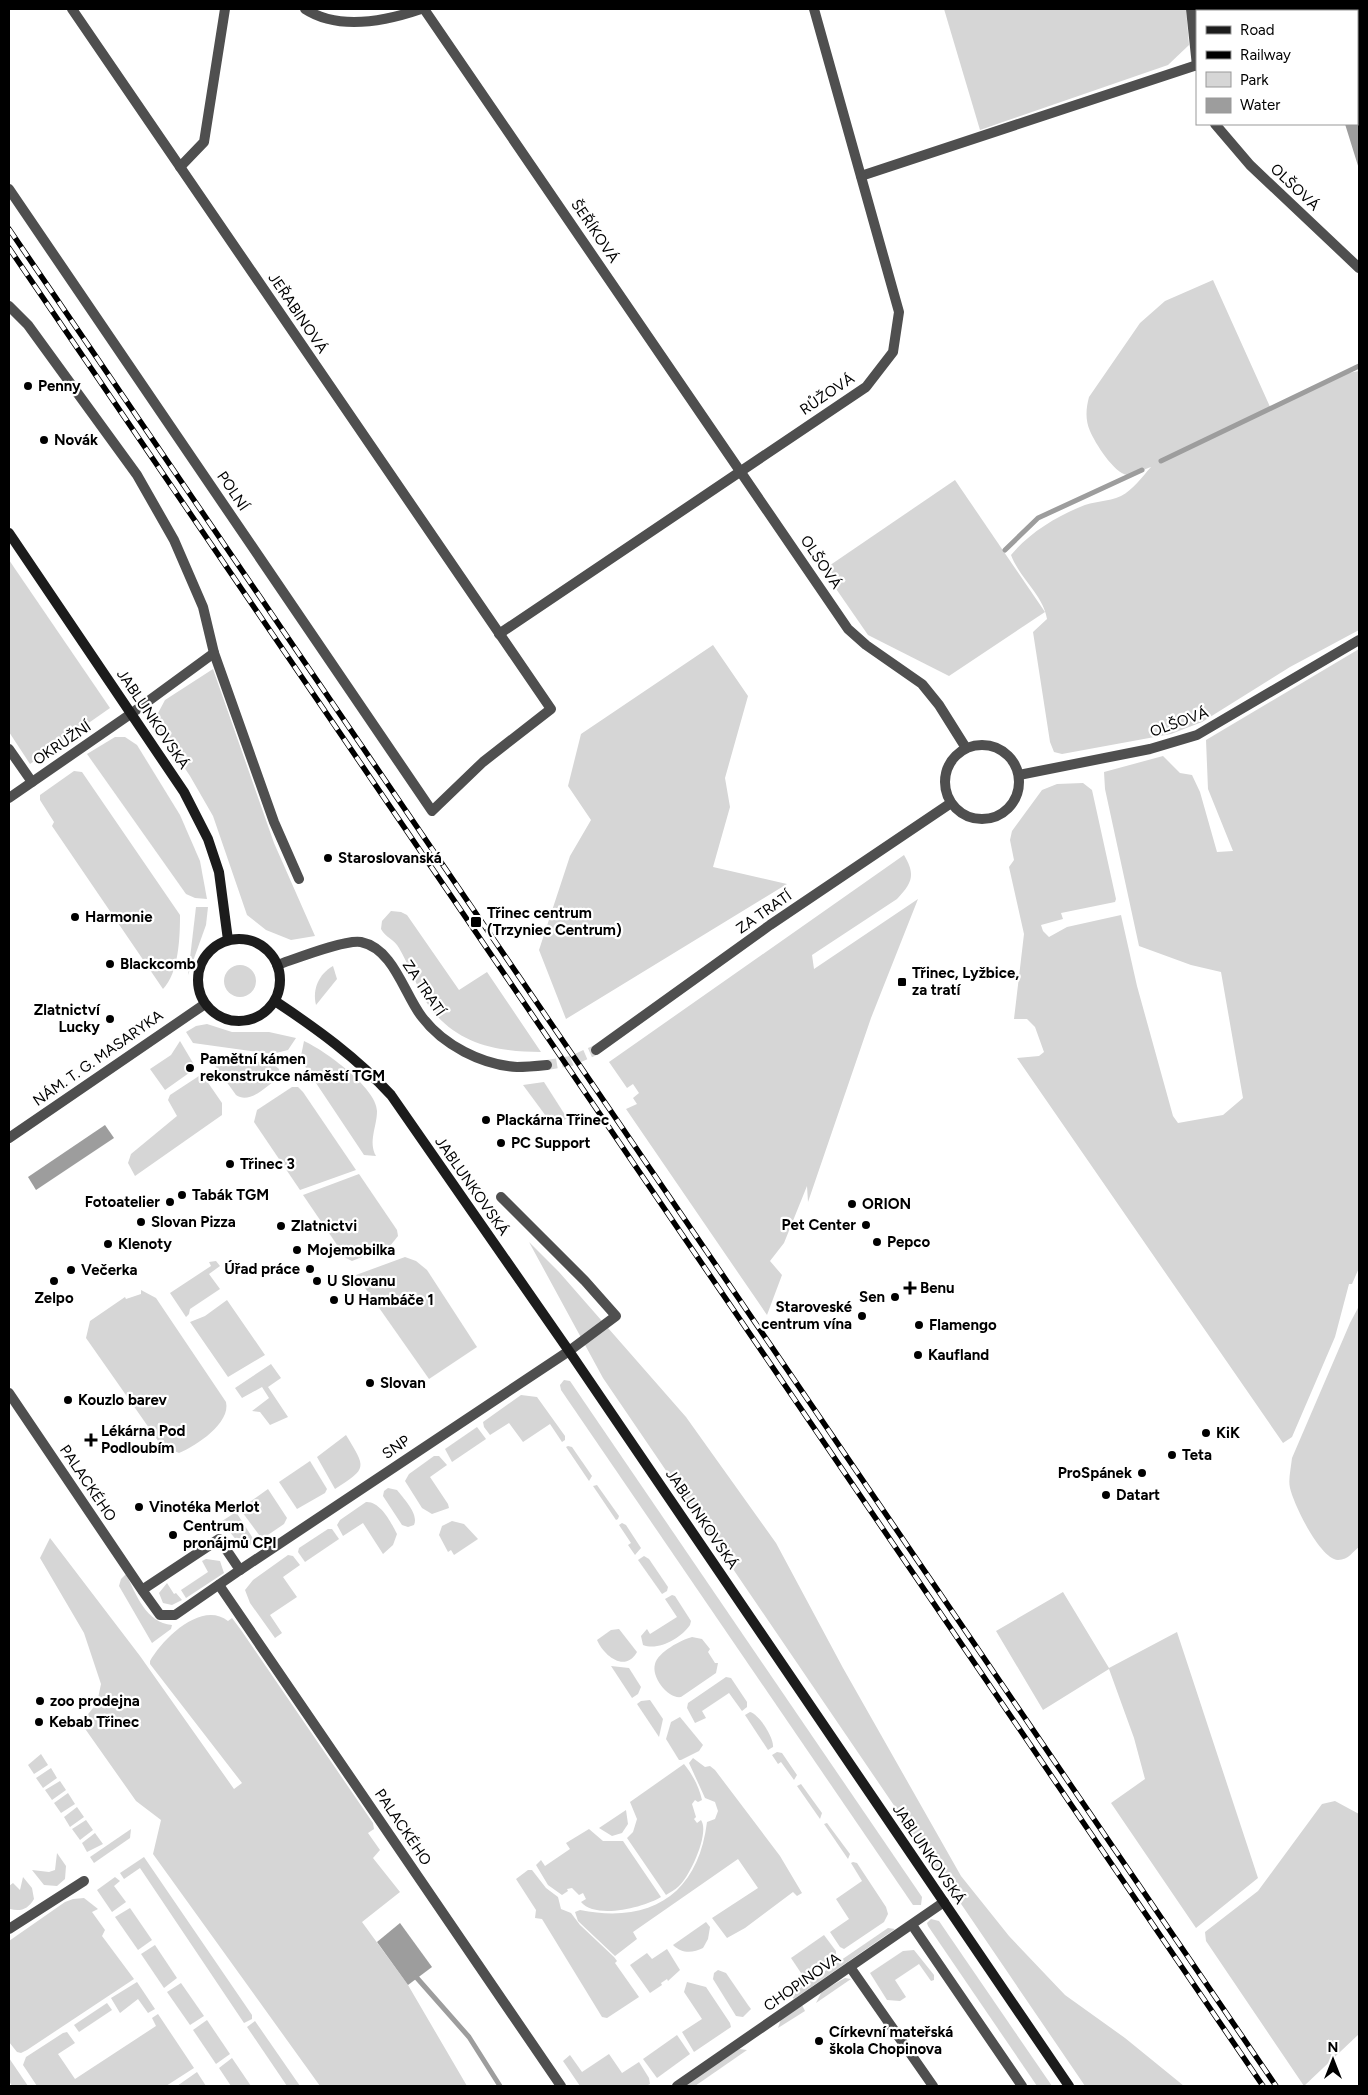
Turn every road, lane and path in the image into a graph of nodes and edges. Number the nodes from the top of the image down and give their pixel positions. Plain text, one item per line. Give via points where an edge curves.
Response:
1 (72, 9) edge
2 (225, 9) edge
3 (305, 9) edge
4 (423, 9) edge
5 (814, 9) edge
6 (1191, 9) edge
7 (1196, 56) edge
8 (1196, 66) edge
9 (1216, 125) edge
10 (180, 167) junction
11 (861, 176) junction
12 (9, 189) edge
13 (1359, 268) edge
14 (9, 306) edge
15 (740, 471) junction
16 (9, 533) edge
17 (499, 634) junction
18 (1359, 640) edge
19 (214, 653) junction
20 (132, 713) junction
21 (966, 748) junction
22 (9, 749) edge
23 (1019, 774) junction
24 (32, 782) junction
25 (9, 798) edge
26 (951, 803) junction
27 (432, 811) joint
28 (299, 879) dead end
29 (228, 940) junction
30 (277, 965) junction
31 (275, 1001) junction
32 (205, 1004) junction
33 (596, 1050) tunnel mouth
34 (547, 1065) tunnel mouth
35 (9, 1138) edge
36 (501, 1197) dead end
37 (569, 1351) junction
38 (9, 1393) edge
39 (240, 1570) junction
40 (219, 1585) junction
41 (142, 1590) junction
42 (84, 1881) dead end
43 (944, 1902) junction
44 (912, 1925) junction
45 (9, 1929) edge
46 (850, 1967) junction
47 (561, 2086) edge
48 (677, 2086) edge
49 (932, 2086) edge
50 (1022, 2086) edge
51 (1069, 2086) edge

1 - 10 street, JEŘABINOVÁ
2 - 10 street via 204,142
3 - 4 street, ŠEŘÍKOVÁ via 327,17 371,22
4 - 15 street, ŠEŘÍKOVÁ
5 - 11 street, RŮŽOVÁ
6 - 7 street
8 - 11 street
9 - 13 street, OLŠOVÁ via 1250,164
10 - 17 street, JEŘABINOVÁ
11 - 15 street, RŮŽOVÁ via 899,312 893,352 866,387
12 - 27 street, POLNÍ
14 - 19 street via 34,333 137,474 174,540 203,607
15 - 17 street, RŮŽOVÁ
15 - 21 street, OLŠOVÁ via 848,629 922,684 939,704
16 - 20 main road, JABLUNKOVSKÁ
17 - 27 street, JEŘABINOVÁ via 551,709 483,762
18 - 23 street, OLŠOVÁ via 1197,735 1150,749
19 - 20 street, OKRUŽNÍ
19 - 28 street via 274,822
20 - 24 street, OKRUŽNÍ
20 - 29 main road, JABLUNKOVSKÁ via 184,792 208,839 219,872
21 - 23 street via 979,744 1005,752
21 - 26 street via 953,758 946,772 945,788
22 - 24 street
23 - 26 street via 1016,798 1000,814 975,818 962,813
24 - 25 street, OKRUŽNÍ
26 - 33 street, ZA TRATÍ via 770,925
29 - 30 main road via 240,939 257,944 271,954
29 - 32 main road via 212,950 200,966 199,992
30 - 31 main road via 280,983
30 - 34 street, ZA TRATÍ via 336,946 361,942 382,953 422,1017 445,1040 477,1058 516,1067
31 - 32 main road via 266,1012 240,1022 214,1014
31 - 37 main road, JABLUNKOVSKÁ via 328,1037 390,1095
32 - 35 street, NÁM. T. G. MASARYKA
36 - 37 street, SNP via 616,1316
37 - 39 street, SNP
37 - 43 main road, JABLUNKOVSKÁ
38 - 41 street, PALACKÉHO
39 - 40 street, SNP
39 - 41 street via 219,1539
40 - 41 street, PALACKÉHO via 175,1615 160,1615
40 - 47 street, PALACKÉHO
42 - 45 street
43 - 44 street, CHOPINOVA
43 - 51 main road, JABLUNKOVSKÁ
44 - 46 street, CHOPINOVA
44 - 50 street
46 - 48 street, CHOPINOVA
46 - 49 street

